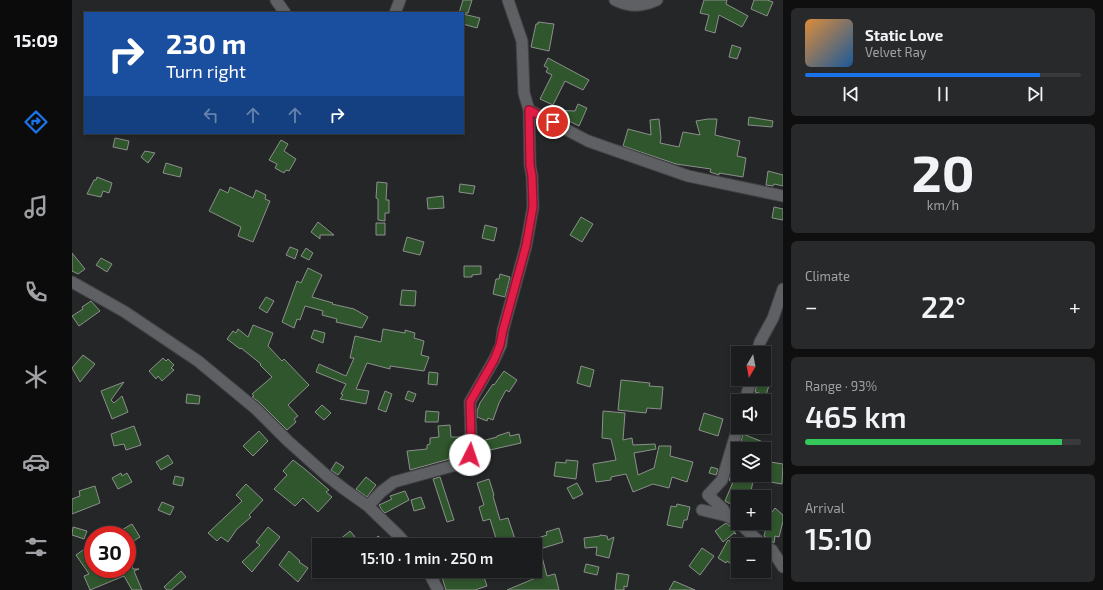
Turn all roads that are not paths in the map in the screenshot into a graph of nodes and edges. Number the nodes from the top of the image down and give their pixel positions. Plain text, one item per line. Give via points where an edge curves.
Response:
1 (276, 0) edge
2 (400, 0) edge
3 (508, 0) edge
4 (615, 0) edge
5 (657, 0) edge
6 (284, 12) edge
7 (395, 12) edge
8 (529, 110) junction
9 (783, 196) edge
10 (72, 282) edge
11 (783, 289) edge
12 (759, 346) edge
13 (736, 434) edge
14 (368, 506) junction
15 (702, 510) dead end
16 (727, 516) junction
17 (731, 519) edge
18 (746, 530) edge
19 (401, 538) edge
20 (756, 538) edge
21 (771, 549) edge
22 (783, 567) edge
23 (432, 578) edge
24 (438, 590) edge

1 - 6 street
2 - 7 street
3 - 8 street via 522,41 524,93
4 - 5 street via 639,6
8 - 9 street via 588,141 688,176
8 - 14 street via 533,207 526,246 500,345 470,402 470,455 456,465 394,482 380,492
10 - 14 street via 125,312 198,361 256,409 326,475
11 - 12 street via 773,318
13 - 16 street via 722,480 708,496
14 - 19 street
15 - 16 street
16 - 17 street
18 - 20 street
21 - 22 street
23 - 24 street

